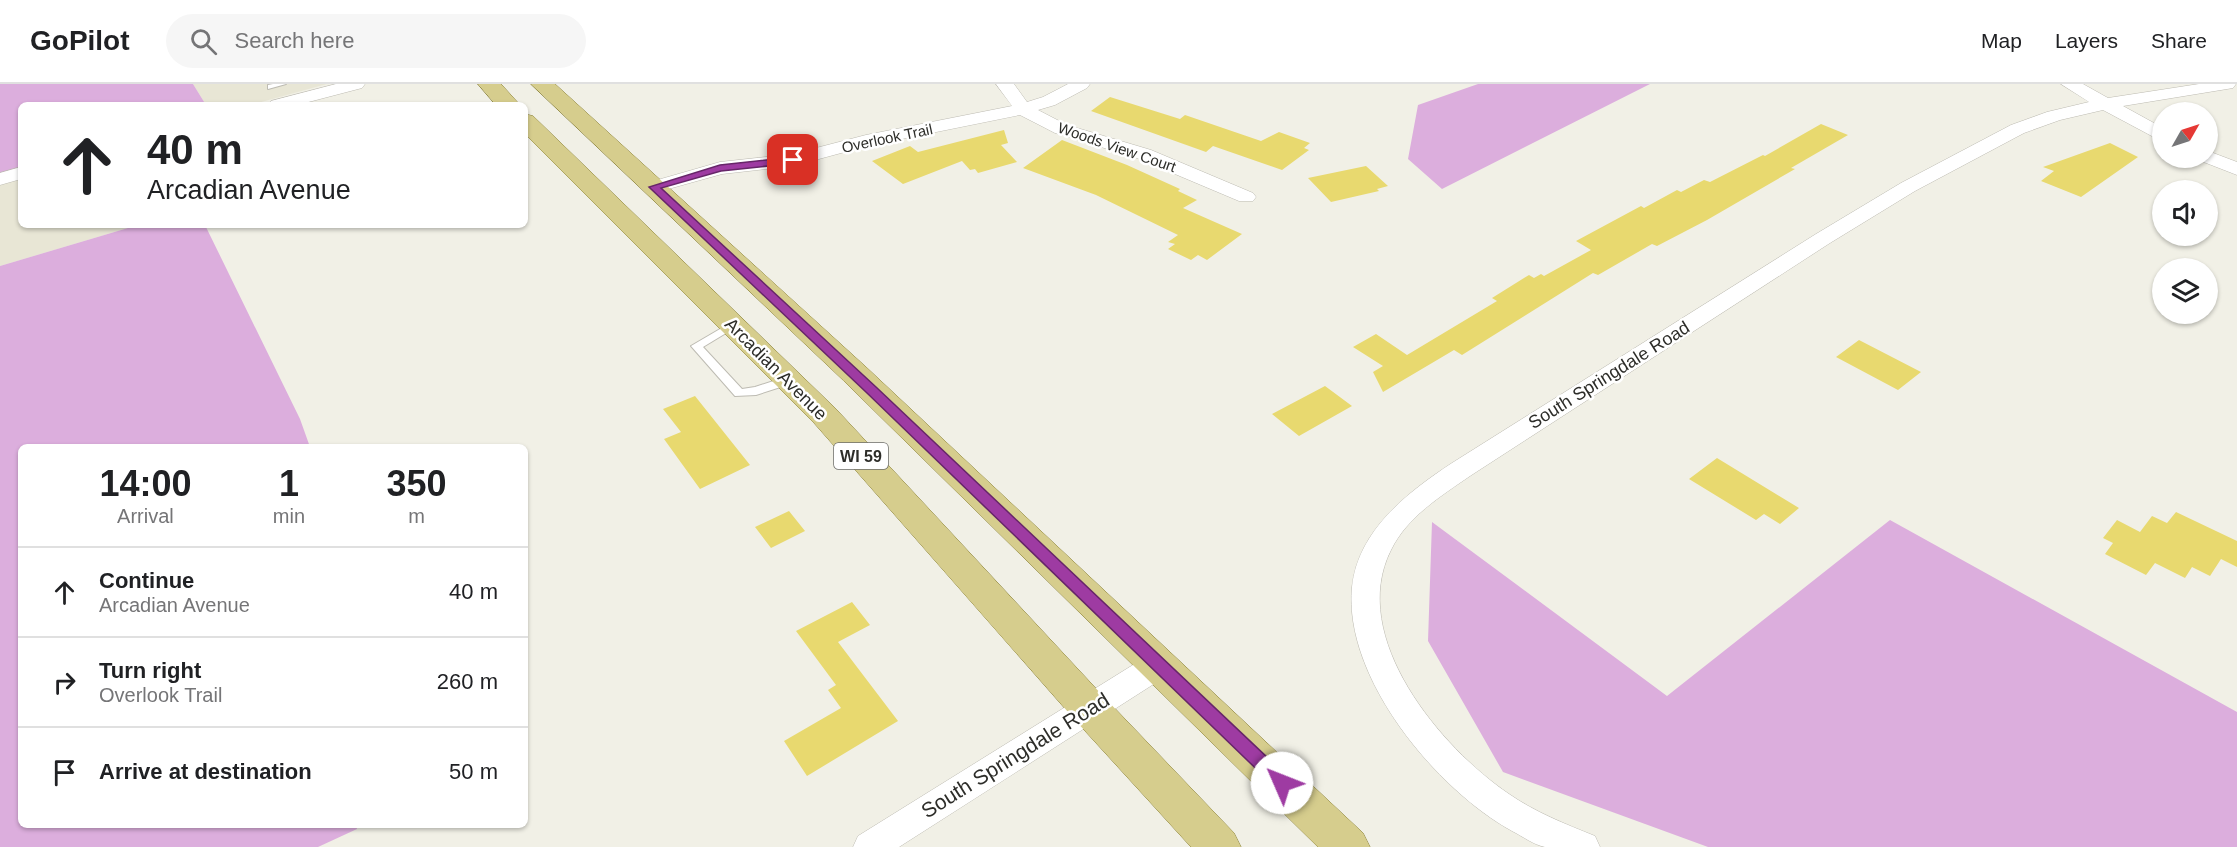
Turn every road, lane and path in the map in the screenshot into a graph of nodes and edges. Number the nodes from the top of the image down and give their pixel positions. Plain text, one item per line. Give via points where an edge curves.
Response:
1 (282, 84) edge
2 (356, 84) edge
3 (489, 84) edge
4 (542, 84) edge
5 (1005, 84) edge
6 (1080, 84) edge
7 (2070, 84) edge
8 (2227, 84) edge
9 (271, 87) dead end
10 (288, 102) edge
11 (506, 102) edge
12 (2106, 104) junction
13 (1023, 109) junction
14 (528, 124) edge
15 (2152, 130) edge
16 (2218, 161) edge
17 (2237, 169) edge
18 (18, 174) edge
19 (0, 179) edge
20 (654, 187) junction
21 (1246, 197) dead end
22 (780, 304) junction
23 (732, 325) junction
24 (789, 380) junction
25 (1160, 664) junction
26 (1089, 708) junction
27 (870, 847) edge
28 (1219, 847) edge
29 (1348, 847) edge
30 (1583, 847) edge

1 - 9 lane
2 - 10 street
3 - 11 main road
4 - 20 main road
5 - 13 street
6 - 13 street, Overlook Trail via 1049,101
7 - 12 street
8 - 12 street, South Springdale Road
12 - 15 street
12 - 30 street, South Springdale Road via 2069,111 2022,127 1911,184 1429,490 1385,537 1369,571 1366,606 1379,658 1405,711 1451,766 1496,804
13 - 20 street, Overlook Trail via 793,160 720,168
13 - 21 street, Woods View Court via 1061,129 1144,154
14 - 23 main road, Arcadian Avenue / WI 59
16 - 17 street
18 - 19 street
20 - 22 main road
22 - 23 main road
22 - 25 main road
23 - 24 main road, Arcadian Avenue / WI 59
23 - 24 lane via 696,346 739,393
24 - 26 main road, Arcadian Avenue / WI 59
25 - 26 street, South Springdale Road
25 - 29 main road
26 - 27 street, South Springdale Road
26 - 28 main road, WI 59

